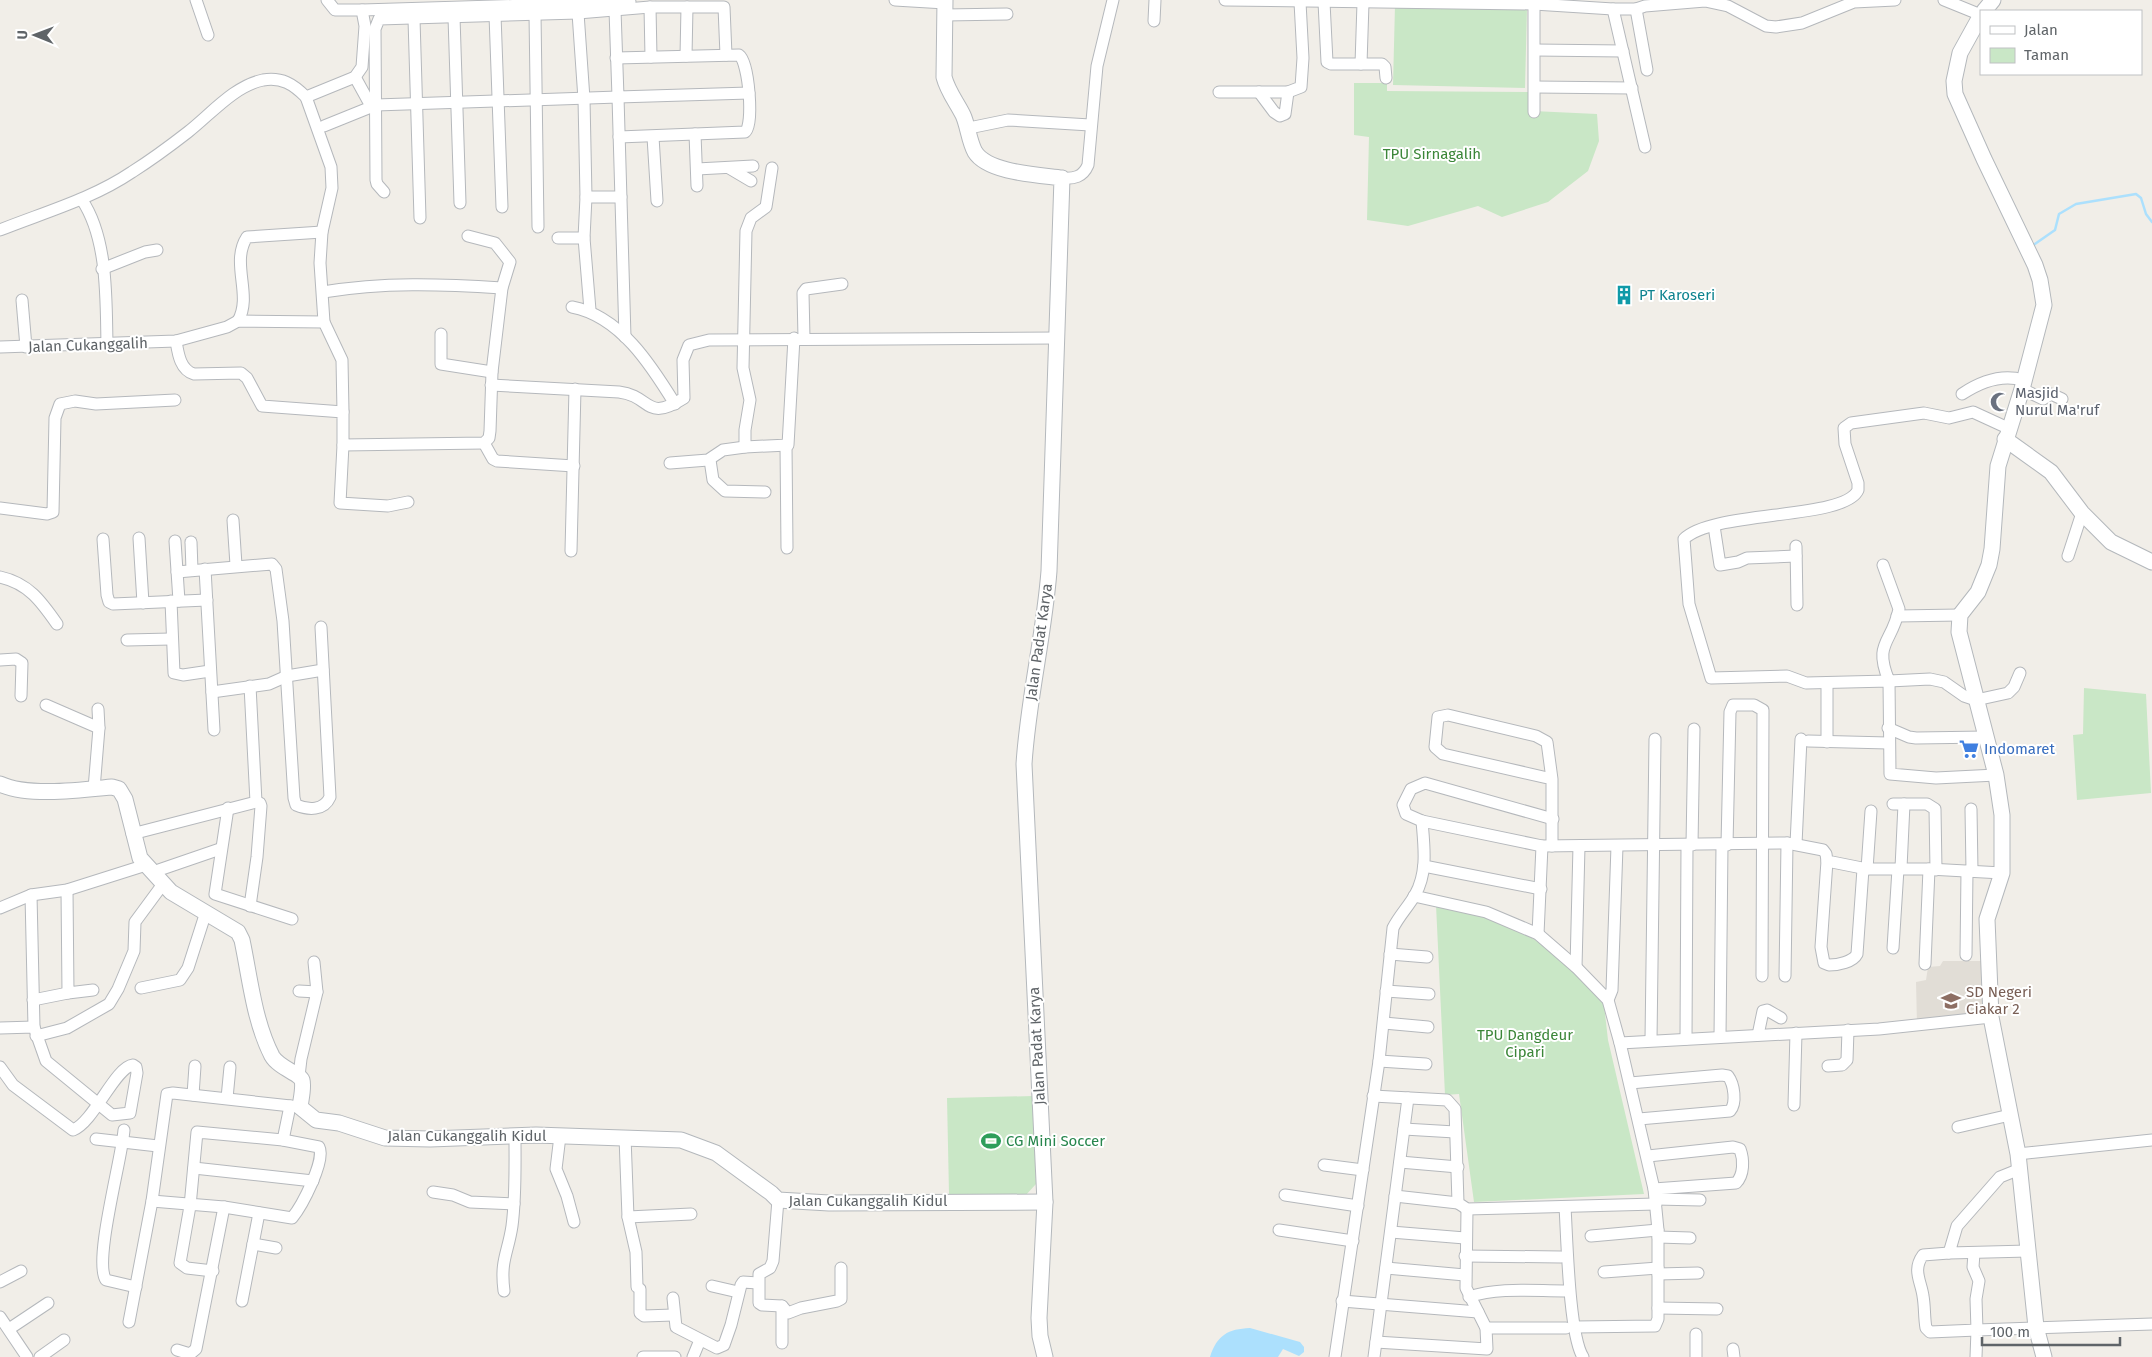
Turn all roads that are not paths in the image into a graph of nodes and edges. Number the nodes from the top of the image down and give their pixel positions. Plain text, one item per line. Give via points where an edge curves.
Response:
1 (196, 0) edge
2 (327, 0) edge
3 (895, 0) edge
4 (1114, 0) edge
5 (1155, 0) edge
6 (1225, 0) edge
7 (1896, 0) edge
8 (1944, 0) edge
9 (1993, 0) edge
10 (569, 2) edge
11 (1300, 2) junction
12 (1324, 2) junction
13 (1479, 2) edge
14 (1534, 2) edge
15 (685, 3) edge
16 (1362, 3) junction
17 (945, 6) edge
18 (650, 7) junction
19 (1613, 9) junction
20 (1636, 9) junction
21 (362, 10) junction
22 (615, 10) junction
23 (1985, 10) edge
24 (578, 13) junction
25 (535, 14) junction
26 (1007, 14) dead end
27 (495, 15) junction
28 (1980, 15) edge
29 (454, 17) junction
30 (1980, 17) edge
31 (414, 19) junction
32 (1154, 21) dead end
33 (208, 35) dead end
34 (1535, 50) junction
35 (1623, 51) junction
36 (726, 55) junction
37 (686, 56) junction
38 (651, 57) junction
39 (616, 58) junction
40 (1361, 64) junction
41 (1647, 70) dead end
42 (355, 77) junction
43 (1386, 78) dead end
44 (1534, 87) junction
45 (1632, 88) junction
46 (1219, 92) dead end
47 (1259, 92) junction
48 (1288, 92) junction
49 (749, 93) junction
50 (306, 97) junction
51 (618, 98) junction
52 (584, 99) junction
53 (538, 100) junction
54 (497, 102) junction
55 (456, 103) junction
56 (416, 105) junction
57 (374, 106) junction
58 (1534, 112) dead end
59 (1090, 125) junction
60 (324, 126) dead end
61 (968, 128) junction
62 (695, 134) junction
63 (618, 136) junction
64 (653, 137) junction
65 (1646, 147) dead end
66 (753, 166) dead end
67 (729, 168) junction
68 (772, 168) dead end
69 (697, 169) junction
70 (1062, 178) junction
71 (751, 181) dead end
72 (697, 186) dead end
73 (384, 192) dead end
74 (586, 197) junction
75 (620, 197) junction
76 (82, 200) junction
77 (656, 201) dead end
78 (460, 203) dead end
79 (502, 208) dead end
80 (420, 218) dead end
81 (538, 228) dead end
82 (0, 230) edge
83 (322, 232) junction
84 (468, 236) dead end
85 (558, 238) dead end
86 (584, 238) junction
87 (157, 250) dead end
88 (102, 269) junction
89 (842, 284) dead end
90 (502, 288) junction
91 (323, 292) junction
92 (22, 300) dead end
93 (572, 307) dead end
94 (590, 310) junction
95 (238, 321) junction
96 (324, 322) junction
97 (441, 334) dead end
98 (625, 337) junction
99 (799, 338) junction
100 (1057, 338) junction
101 (745, 339) junction
102 (176, 341) junction
103 (107, 345) junction
104 (0, 347) edge
105 (26, 347) junction
106 (492, 372) junction
107 (2023, 384) junction
108 (491, 385) junction
109 (575, 389) junction
110 (1962, 394) dead end
111 (175, 400) dead end
112 (2062, 400) dead end
113 (675, 404) junction
114 (343, 412) junction
115 (2008, 434) junction
116 (484, 443) junction
117 (343, 445) junction
118 (786, 446) junction
119 (745, 447) junction
120 (710, 460) junction
121 (670, 463) dead end
122 (574, 466) junction
123 (765, 492) dead end
124 (408, 502) dead end
125 (0, 508) edge
126 (2082, 513) junction
127 (234, 520) dead end
128 (1714, 526) junction
129 (140, 538) dead end
130 (103, 539) dead end
131 (175, 541) dead end
132 (191, 542) dead end
133 (786, 548) dead end
134 (571, 551) dead end
135 (2068, 556) dead end
136 (2152, 562) edge
137 (1883, 565) dead end
138 (236, 566) junction
139 (205, 569) junction
140 (192, 570) junction
141 (177, 572) junction
142 (0, 577) edge
143 (207, 600) junction
144 (175, 601) junction
145 (143, 603) junction
146 (1797, 605) dead end
147 (1960, 615) junction
148 (1897, 616) junction
149 (57, 624) dead end
150 (321, 628) dead end
151 (171, 639) junction
152 (127, 640) dead end
153 (0, 660) edge
154 (323, 670) junction
155 (210, 671) junction
156 (2020, 673) dead end
157 (287, 676) junction
158 (1889, 681) junction
159 (1827, 682) junction
160 (250, 686) junction
161 (212, 692) junction
162 (21, 696) dead end
163 (1976, 700) junction
164 (46, 705) dead end
165 (98, 709) dead end
166 (99, 728) junction
167 (1888, 728) junction
168 (1694, 729) dead end
169 (214, 730) dead end
170 (1986, 736) junction
171 (1655, 739) dead end
172 (1826, 742) junction
173 (1888, 743) junction
174 (1996, 775) junction
175 (1552, 779) junction
176 (0, 784) edge
177 (94, 789) junction
178 (256, 802) junction
179 (228, 808) junction
180 (1971, 809) dead end
181 (1871, 811) dead end
182 (1554, 819) junction
183 (1422, 821) junction
184 (132, 834) junction
185 (1762, 844) junction
186 (1791, 844) junction
187 (1689, 845) junction
188 (1725, 845) junction
189 (1547, 846) junction
190 (1580, 846) junction
191 (1617, 846) junction
192 (1653, 846) junction
193 (220, 849) junction
194 (1827, 861) junction
195 (1424, 866) junction
196 (1899, 868) junction
197 (149, 869) junction
198 (1865, 869) junction
199 (1933, 869) junction
200 (1969, 871) junction
201 (2002, 873) junction
202 (163, 884) junction
203 (1541, 889) junction
204 (67, 890) junction
205 (31, 895) junction
206 (1414, 896) junction
207 (250, 906) junction
208 (0, 908) edge
209 (206, 912) junction
210 (292, 920) dead end
211 (1538, 934) junction
212 (1893, 948) dead end
213 (1390, 954) junction
214 (1966, 955) dead end
215 (1427, 957) dead end
216 (314, 962) dead end
217 (1924, 964) dead end
218 (1576, 967) junction
219 (1762, 976) dead end
220 (1785, 976) dead end
221 (141, 988) dead end
222 (94, 990) dead end
223 (299, 991) dead end
224 (1386, 991) junction
225 (317, 992) junction
226 (68, 993) junction
227 (1429, 994) dead end
228 (33, 1000) junction
229 (1608, 1000) junction
230 (1991, 1017) junction
231 (1782, 1018) dead end
232 (1384, 1023) junction
233 (1428, 1027) dead end
234 (0, 1028) edge
235 (1848, 1030) junction
236 (35, 1032) junction
237 (1796, 1033) junction
238 (1758, 1035) junction
239 (1720, 1037) junction
240 (1686, 1039) junction
241 (1651, 1040) junction
242 (1620, 1043) junction
243 (1379, 1061) junction
244 (1426, 1064) dead end
245 (195, 1066) dead end
246 (1828, 1066) dead end
247 (0, 1067) edge
248 (230, 1067) dead end
249 (300, 1076) junction
250 (1630, 1083) junction
251 (193, 1095) junction
252 (1373, 1096) junction
253 (227, 1098) junction
254 (1408, 1098) junction
255 (1794, 1105) dead end
256 (295, 1106) junction
257 (2010, 1115) junction
258 (1639, 1118) junction
259 (1958, 1127) dead end
260 (1404, 1129) junction
261 (1455, 1132) junction
262 (123, 1136) junction
263 (515, 1136) junction
264 (560, 1136) junction
265 (625, 1137) junction
266 (96, 1139) dead end
267 (283, 1140) junction
268 (2152, 1140) edge
269 (158, 1146) junction
270 (1648, 1156) junction
271 (1400, 1162) junction
272 (2019, 1162) junction
273 (1324, 1164) dead end
274 (1458, 1167) junction
275 (194, 1168) junction
276 (1364, 1170) junction
277 (313, 1181) junction
278 (432, 1192) dead end
279 (1285, 1194) dead end
280 (1396, 1196) junction
281 (1655, 1197) junction
282 (778, 1200) junction
283 (1700, 1200) dead end
284 (152, 1201) junction
285 (1046, 1202) junction
286 (514, 1204) junction
287 (190, 1206) junction
288 (1358, 1206) junction
289 (1462, 1206) junction
290 (224, 1207) junction
291 (1565, 1207) junction
292 (259, 1213) junction
293 (691, 1214) dead end
294 (628, 1217) junction
295 (574, 1222) dead end
296 (1279, 1230) dead end
297 (1391, 1232) junction
298 (1658, 1233) junction
299 (1591, 1236) dead end
300 (1465, 1238) junction
301 (1690, 1238) dead end
302 (1353, 1241) junction
303 (253, 1244) junction
304 (276, 1248) dead end
305 (2028, 1251) junction
306 (1949, 1253) junction
307 (1974, 1253) junction
308 (1465, 1256) junction
309 (1562, 1257) dead end
310 (841, 1268) dead end
311 (1386, 1268) junction
312 (21, 1271) dead end
313 (213, 1271) junction
314 (1658, 1271) junction
315 (1604, 1272) dead end
316 (1698, 1273) dead end
317 (1465, 1275) junction
318 (0, 1282) edge
319 (758, 1283) junction
320 (712, 1286) dead end
321 (136, 1287) junction
322 (504, 1291) dead end
323 (1564, 1291) dead end
324 (738, 1292) junction
325 (1469, 1297) junction
326 (673, 1298) dead end
327 (242, 1301) dead end
328 (1342, 1301) junction
329 (48, 1303) dead end
330 (782, 1306) junction
331 (1381, 1306) junction
332 (1658, 1308) junction
333 (1717, 1309) dead end
334 (1478, 1312) junction
335 (674, 1315) junction
336 (0, 1317) edge
337 (129, 1322) dead end
338 (2152, 1324) edge
339 (2036, 1327) junction
340 (1486, 1328) junction
341 (1570, 1328) junction
342 (9, 1329) junction
343 (1977, 1330) junction
344 (1696, 1334) dead end
345 (64, 1340) dead end
346 (700, 1340) junction
347 (1376, 1342) junction
348 (782, 1343) dead end
349 (177, 1350) dead end
350 (1439, 1352) edge
351 (1482, 1353) edge
352 (27, 1357) edge
353 (40, 1357) edge
354 (642, 1357) edge
355 (676, 1357) edge
356 (693, 1357) edge
357 (1045, 1357) edge
358 (1335, 1357) edge
359 (1374, 1357) edge
360 (1583, 1357) edge
361 (1696, 1357) edge
362 (1976, 1357) edge
363 (2044, 1357) edge

1 - 33 street
2 - 21 street via 334,10
3 - 17 street
4 - 59 street via 1096,66
5 - 32 street
6 - 11 street
7 - 20 street via 1854,2 1802,23 1776,27 1766,26 1728,6 1705,1
8 - 28 street
9 - 23 street
10 - 15 street
10 - 21 street
11 - 12 street
11 - 48 street via 1301,87
12 - 16 street
12 - 40 street via 1327,62
13 - 14 street
13 - 16 street
14 - 19 street
14 - 34 street
15 - 18 street
15 - 36 street via 725,8
15 - 37 street
16 - 40 street
17 - 26 street
17 - 61 street via 946,82
18 - 22 street
18 - 38 street
19 - 20 street
19 - 35 street
20 - 41 street
21 - 42 street via 365,26 362,67
22 - 24 street
22 - 39 street
24 - 25 street
24 - 52 street
25 - 27 street
25 - 53 street
27 - 29 street
27 - 54 street
29 - 31 street
29 - 55 street
30 - 107 street via 1960,53 1954,86 1974,138 2040,280 2044,305
31 - 56 street
31 - 57 street via 376,22
34 - 35 street
34 - 44 street
35 - 45 street
36 - 37 street
36 - 49 street via 743,58
37 - 38 street
38 - 39 street
39 - 51 street
40 - 43 street via 1383,64
42 - 50 street
42 - 57 street
44 - 45 street
44 - 58 street
45 - 65 street
46 - 47 street
47 - 48 street
47 - 48 street via 1280,116 1285,114
49 - 51 street
49 - 62 street via 750,127 747,132
50 - 76 street via 294,84 280,79 262,81 241,89 132,173
50 - 83 street via 332,167 332,188
51 - 52 street
51 - 63 street
52 - 53 street
52 - 74 street
53 - 54 street
53 - 81 street
54 - 55 street
54 - 79 street
55 - 56 street
55 - 78 street
56 - 57 street
56 - 80 street
57 - 60 street
57 - 73 street via 376,180
59 - 61 street via 1008,120
59 - 70 street via 1085,172 1075,178
61 - 70 street via 974,151 986,161 1005,169
62 - 64 street
62 - 69 street
63 - 64 street
63 - 75 street
64 - 77 street
66 - 67 street
67 - 69 street
67 - 71 street
68 - 101 street via 766,207 747,225
69 - 72 street
70 - 100 street, Jalan Padat Karya
74 - 75 street
74 - 86 street
75 - 98 street
76 - 82 street
76 - 88 street via 96,222
83 - 91 street via 320,263
83 - 95 street via 247,237 240,250 243,304
84 - 90 street via 495,243 510,262
85 - 86 street
86 - 94 street
87 - 88 street
88 - 103 street
89 - 99 street via 806,289
90 - 91 street via 424,283
90 - 106 street
91 - 96 street
92 - 105 street
93 - 94 street
94 - 98 street
95 - 96 street
95 - 102 street, Jalan Cukanggalih
96 - 114 street via 342,360
97 - 106 street via 441,364
98 - 113 street via 650,364
99 - 100 street
99 - 101 street
99 - 118 street via 789,443
100 - 285 street, Jalan Padat Karya via 1049,571 1024,764
101 - 113 street via 709,340 689,345 683,360 684,398
101 - 119 street via 743,368 750,400 744,430
102 - 103 street, Jalan Cukanggalih
102 - 114 street via 188,372 241,374 247,378 262,406
103 - 105 street, Jalan Cukanggalih
104 - 105 street, Jalan Cukanggalih
106 - 108 street
107 - 110 street via 2006,377 1985,382
107 - 112 street via 2044,400 2051,394
107 - 115 street
108 - 109 street
108 - 116 street via 490,431
109 - 113 street via 631,393 647,407 656,409
109 - 122 street
111 - 125 street via 60,404 55,418 53,512
114 - 117 street
115 - 126 street via 2051,472
115 - 128 street via 1973,412 1949,418 1924,413 1851,423 1844,428 1844,438 1858,483 1857,494 1807,511
115 - 147 street via 1998,466 1989,565 1978,592
116 - 117 street
116 - 122 street via 497,461
117 - 124 street via 340,503 388,506
118 - 119 street
118 - 133 street
119 - 120 street via 723,450
120 - 121 street
120 - 123 street via 713,480 725,491
122 - 134 street
126 - 135 street
126 - 136 street via 2111,542
127 - 138 street
128 - 146 street via 1720,565 1796,551
128 - 159 street via 1692,531 1684,539 1689,604 1711,678 1787,676 1802,682
129 - 145 street
130 - 145 street via 108,602
131 - 141 street
132 - 140 street
137 - 148 street via 1895,594 1899,609
138 - 139 street
138 - 157 street via 272,564 276,569 284,622
139 - 140 street
139 - 143 street
140 - 141 street
141 - 144 street
142 - 149 street via 22,583
143 - 144 street
143 - 155 street
144 - 145 street
144 - 151 street
147 - 148 street
147 - 163 street via 1960,641
148 - 158 street via 1881,653
150 - 154 street
151 - 152 street
151 - 155 street via 174,673
153 - 162 street via 16,659 22,663
154 - 157 street
154 - 157 street via 330,797 327,804 319,807 305,809 296,805 294,798
155 - 161 street
156 - 163 street via 2008,693
157 - 160 street via 269,684
158 - 159 street
158 - 163 street via 1930,679 1944,682
158 - 167 street
159 - 172 street
160 - 161 street
160 - 178 street
161 - 169 street
163 - 170 street
164 - 166 street
165 - 166 street
166 - 177 street
167 - 170 street via 1909,737
167 - 173 street
168 - 187 street
170 - 174 street
171 - 192 street
172 - 173 street
172 - 186 street via 1804,740
173 - 174 street via 1888,771 1892,775 1936,778
174 - 201 street via 2002,815
175 - 175 street via 1549,745 1545,740 1448,715 1438,717 1435,747 1443,754
175 - 182 street
176 - 177 street via 23,790
177 - 184 street via 119,789 125,799
178 - 179 street
178 - 207 street via 261,806 258,857
179 - 184 street
179 - 193 street
180 - 200 street
181 - 198 street
182 - 183 street via 1422,783 1411,789 1402,808 1406,814
182 - 189 street
183 - 189 street
183 - 195 street
184 - 197 street via 140,858
185 - 186 street
185 - 188 street
185 - 188 street via 1763,710 1754,705 1739,704 1730,712
185 - 219 street
186 - 194 street via 1822,850
186 - 220 street
187 - 188 street
187 - 192 street
187 - 240 street
188 - 239 street
189 - 190 street
189 - 203 street
190 - 191 street
190 - 218 street
191 - 192 street
191 - 229 street via 1612,990
192 - 241 street
193 - 197 street
193 - 207 street via 215,894
194 - 198 street
194 - 198 street via 1821,947 1824,963 1829,966 1855,958 1857,954
195 - 203 street
195 - 206 street
196 - 198 street
196 - 199 street
196 - 199 street via 1899,804 1927,804 1935,809
196 - 212 street
197 - 202 street
197 - 204 street
199 - 200 street
199 - 217 street
200 - 201 street
200 - 214 street
201 - 230 street via 1988,919
202 - 209 street
202 - 236 street via 135,922 134,950 109,1004 67,1028
203 - 211 street
204 - 205 street
204 - 226 street
205 - 208 street
205 - 228 street
206 - 211 street via 1486,912
206 - 213 street via 1396,923
207 - 210 street
209 - 221 street via 188,968 180,980
209 - 249 street via 238,932 253,999 271,1054 278,1065
211 - 218 street
213 - 215 street
213 - 224 street
216 - 225 street
218 - 229 street
222 - 226 street
223 - 225 street
224 - 227 street
224 - 232 street
225 - 249 street
226 - 228 street
228 - 236 street
229 - 242 street
230 - 235 street
230 - 257 street
231 - 238 street via 1763,1010
232 - 233 street
232 - 243 street
234 - 236 street
235 - 237 street
235 - 246 street via 1847,1060 1842,1065
236 - 247 street via 46,1061 97,1105 79,1127 69,1129 13,1085
237 - 238 street
237 - 255 street
238 - 239 street
239 - 240 street
240 - 241 street
241 - 242 street
242 - 250 street
243 - 244 street
243 - 252 street
245 - 251 street
248 - 253 street
249 - 256 street via 302,1080
250 - 258 street
250 - 258 street via 1722,1075 1728,1076 1732,1084 1734,1106 1730,1111
251 - 253 street
251 - 269 street via 167,1094
252 - 254 street
252 - 276 street
253 - 256 street
254 - 260 street
254 - 261 street via 1447,1100 1454,1109
256 - 263 street, Jalan Cukanggalih Kidul via 316,1120 340,1123 385,1138
256 - 267 street
257 - 259 street
257 - 272 street
258 - 270 street
260 - 261 street
260 - 271 street
261 - 274 street
262 - 266 street
262 - 269 street
262 - 321 street via 103,1247 102,1270 106,1280
263 - 264 street, Jalan Cukanggalih Kidul
263 - 286 street
264 - 265 street, Jalan Cukanggalih Kidul
264 - 295 street via 556,1169
265 - 282 street, Jalan Cukanggalih Kidul via 681,1140 703,1147 734,1165
265 - 294 street
267 - 275 street via 198,1127
267 - 277 street via 319,1147 320,1156
268 - 272 street
269 - 284 street
270 - 281 street
270 - 281 street via 1733,1146 1740,1149 1742,1156 1742,1171 1736,1183
271 - 274 street
271 - 280 street
272 - 305 street
272 - 306 street via 2000,1177 1956,1226
273 - 276 street
274 - 289 street
275 - 277 street
275 - 287 street
276 - 288 street
277 - 292 street via 292,1218
278 - 286 street via 470,1202
279 - 288 street
280 - 289 street
280 - 297 street
281 - 283 street
281 - 291 street
281 - 298 street
282 - 285 street, Jalan Cukanggalih Kidul
282 - 319 street via 772,1261 770,1268 759,1274
284 - 287 street
284 - 321 street
285 - 357 street, Jalan Padat Karya via 1040,1318
286 - 322 street via 502,1266
287 - 290 street
287 - 313 street via 180,1263 187,1268
288 - 302 street
289 - 291 street
289 - 300 street
290 - 292 street
290 - 313 street
291 - 341 street
292 - 303 street
293 - 294 street
294 - 335 street via 636,1252 640,1313 644,1316
296 - 302 street
297 - 300 street
297 - 311 street
298 - 299 street
298 - 301 street
298 - 314 street
300 - 308 street
302 - 328 street
303 - 304 street
303 - 327 street
305 - 307 street
305 - 339 street
306 - 307 street
306 - 343 street via 1923,1255 1918,1261 1918,1284 1923,1294 1926,1328 1930,1332
307 - 343 street via 1973,1267 1979,1282
308 - 309 street
308 - 317 street
310 - 330 street via 841,1299 788,1312
311 - 317 street
311 - 331 street
312 - 318 street
313 - 349 street via 196,1349 190,1354
314 - 315 street
314 - 316 street
314 - 332 street
317 - 325 street
319 - 324 street via 743,1282
319 - 330 street via 762,1305
320 - 324 street
321 - 337 street
323 - 325 street via 1483,1292
324 - 346 street via 724,1345 713,1348
325 - 334 street
326 - 335 street
328 - 331 street
328 - 358 street
329 - 342 street
330 - 348 street
331 - 334 street
331 - 347 street
332 - 333 street
332 - 341 street via 1655,1326
334 - 340 street
335 - 346 street via 677,1329
336 - 342 street
338 - 339 street
339 - 343 street
339 - 363 street
340 - 341 street
340 - 351 street
341 - 360 street
342 - 352 street
343 - 362 street
344 - 361 street
345 - 353 street
346 - 356 street
347 - 350 street
347 - 359 street
350 - 351 street
354 - 355 street

